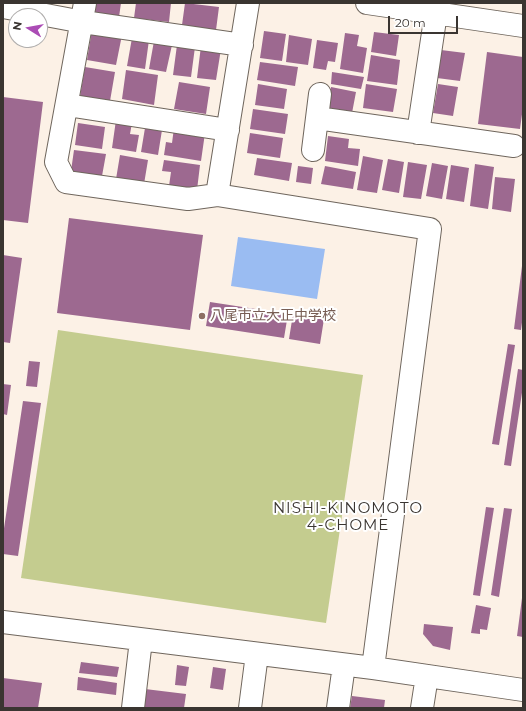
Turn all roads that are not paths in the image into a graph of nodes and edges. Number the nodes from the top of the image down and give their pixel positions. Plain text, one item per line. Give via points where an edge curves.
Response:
1 (248, 3) edge
2 (367, 3) edge
3 (3, 7) edge
4 (463, 10) edge
5 (84, 12) edge
6 (436, 13) junction
7 (523, 26) edge
8 (242, 44) junction
9 (320, 94) dead end
10 (67, 105) junction
11 (317, 118) junction
12 (228, 130) junction
13 (418, 133) junction
14 (514, 146) dead end
15 (312, 150) dead end
16 (217, 195) junction
17 (3, 622) edge
18 (141, 640) junction
19 (258, 654) junction
20 (344, 665) junction
21 (373, 668) junction
22 (427, 676) junction
23 (523, 690) edge
24 (133, 708) edge
25 (250, 708) edge
26 (338, 708) edge
27 (422, 708) edge

1 - 8 street
2 - 6 street
3 - 5 street
4 - 6 street
4 - 7 street
5 - 8 street
5 - 10 street
6 - 13 street
8 - 12 street
9 - 11 street
10 - 12 street
10 - 16 street via 56,162 66,182 188,199
11 - 13 street
11 - 15 street
12 - 16 street
13 - 14 street
16 - 21 street via 430,229
17 - 18 street
18 - 19 street
18 - 24 street
19 - 20 street
19 - 25 street
20 - 21 street
20 - 26 street
21 - 22 street
22 - 23 street
22 - 27 street

